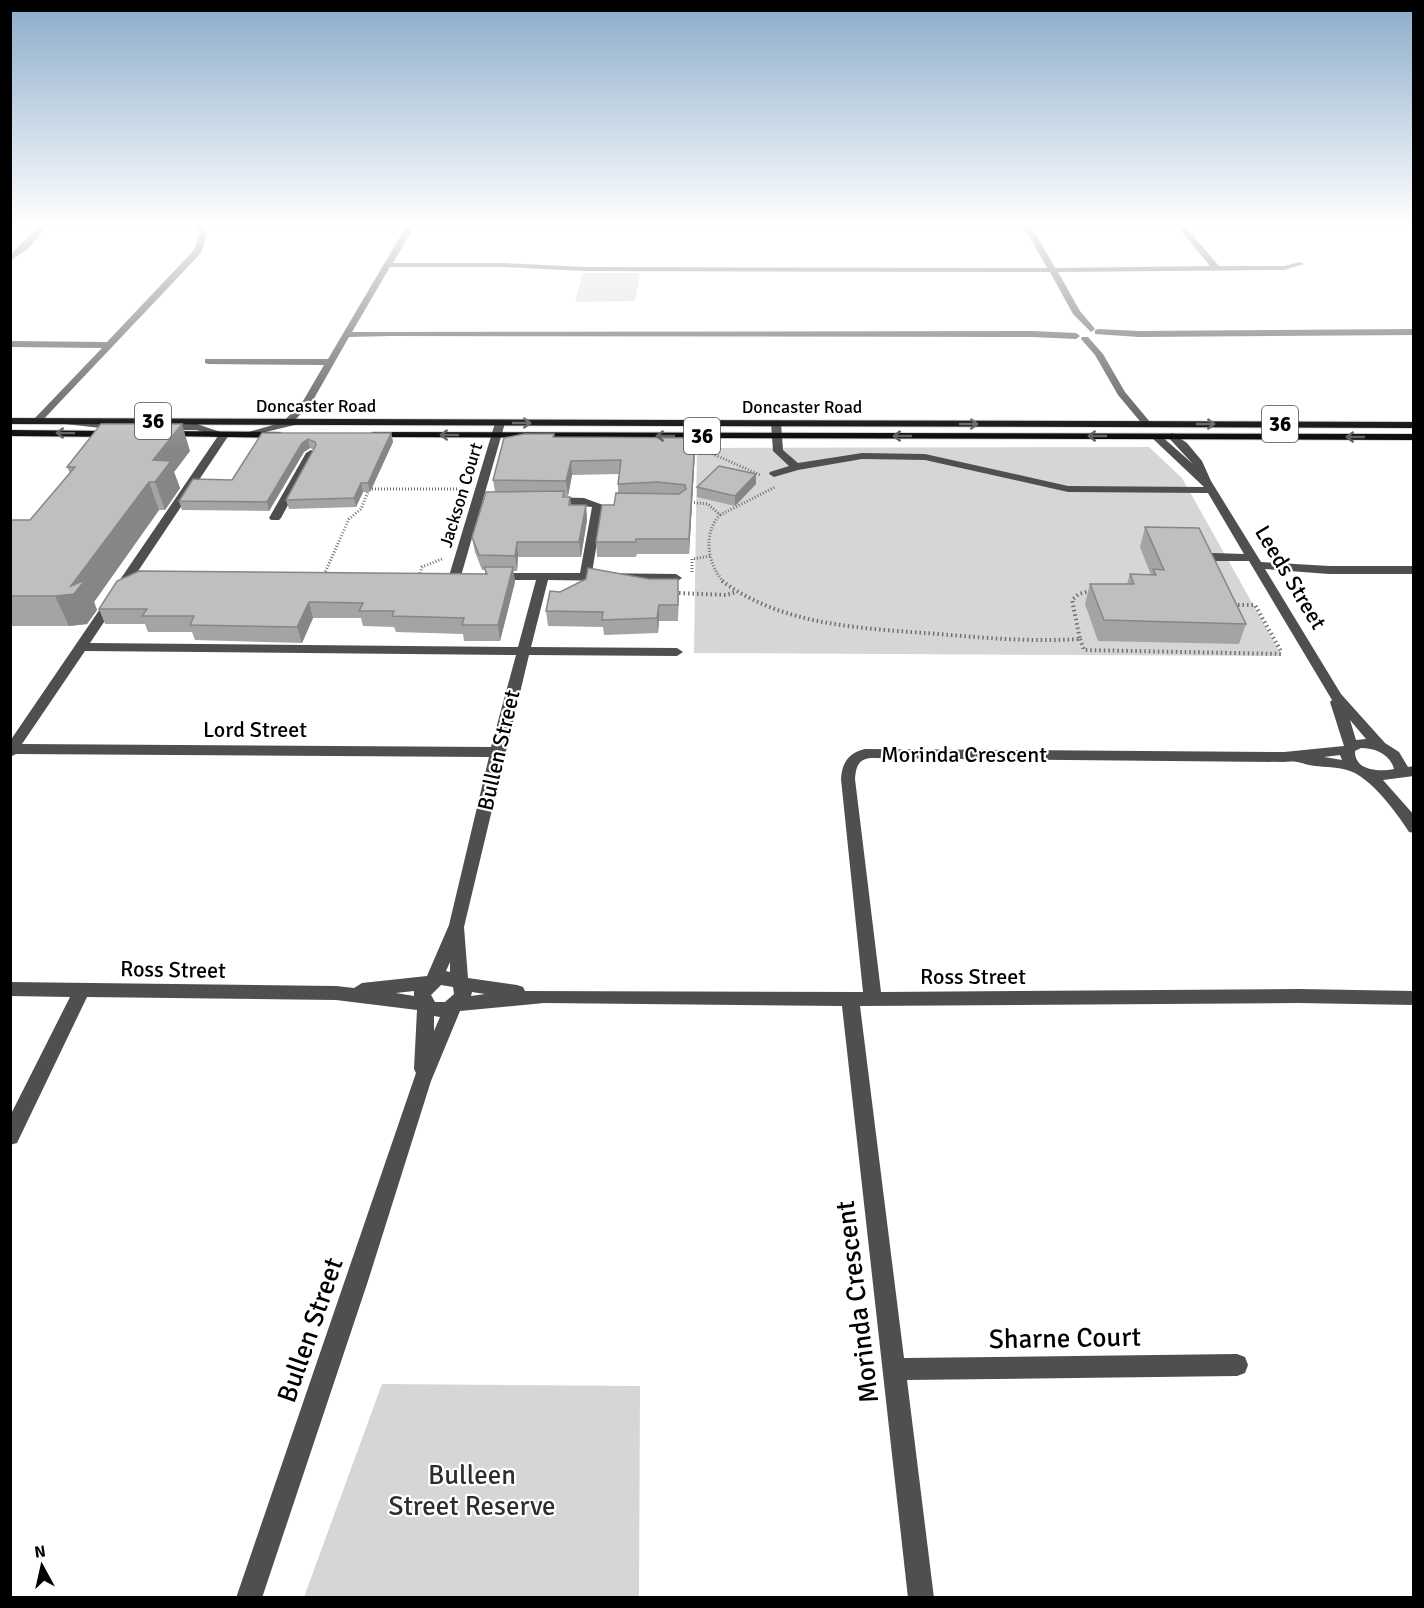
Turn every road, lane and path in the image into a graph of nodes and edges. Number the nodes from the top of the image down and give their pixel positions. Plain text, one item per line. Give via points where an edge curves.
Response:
1 (151, 300) edge
2 (366, 300) edge
3 (1069, 300) edge
4 (1076, 312) junction
5 (1413, 332) edge
6 (347, 333) junction
7 (1079, 334) junction
8 (1097, 334) junction
9 (10, 345) edge
10 (108, 345) junction
11 (1099, 354) junction
12 (208, 361) dead end
13 (330, 362) junction
14 (10, 421) edge
15 (37, 421) junction
16 (65, 421) junction
17 (292, 422) junction
18 (500, 423) junction
19 (776, 423) junction
20 (1147, 424) junction
21 (1413, 425) edge
22 (10, 433) edge
23 (129, 434) edge
24 (153, 434) edge
25 (224, 435) junction
26 (249, 435) junction
27 (297, 435) edge
28 (356, 435) edge
29 (497, 435) junction
30 (777, 436) junction
31 (1155, 436) junction
32 (1172, 436) junction
33 (1413, 437) edge
34 (711, 447) dead end
35 (311, 453) edge
36 (796, 467) junction
37 (774, 474) dead end
38 (762, 475) dead end
39 (374, 480) edge
40 (782, 483) dead end
41 (1210, 485) junction
42 (369, 489) junction
43 (480, 494) junction
44 (492, 500) edge
45 (538, 500) edge
46 (679, 503) edge
47 (720, 515) junction
48 (274, 518) dead end
49 (462, 553) junction
50 (710, 556) junction
51 (1213, 557) edge
52 (1258, 565) junction
53 (1413, 570) edge
54 (131, 573) junction
55 (150, 573) edge
56 (543, 577) junction
57 (585, 577) junction
58 (676, 578) edge
59 (418, 579) edge
60 (320, 584) edge
61 (1101, 589) edge
62 (738, 592) junction
63 (671, 593) edge
64 (691, 594) junction
65 (1238, 604) edge
66 (1080, 639) junction
67 (81, 647) junction
68 (522, 650) junction
69 (677, 652) dead end
70 (1335, 696) junction
71 (1380, 746) junction
72 (1349, 749) junction
73 (12, 750) edge
74 (497, 752) junction
75 (1396, 756) junction
76 (1284, 757) junction
77 (1413, 758) edge
78 (1355, 766) junction
79 (1402, 773) edge
80 (1369, 774) junction
81 (1404, 812) junction
82 (1413, 828) edge
83 (458, 925) junction
84 (431, 981) junction
85 (460, 982) junction
86 (10, 989) edge
87 (82, 990) junction
88 (336, 993) junction
89 (544, 996) junction
90 (1410, 997) edge
91 (850, 999) junction
92 (873, 999) junction
93 (425, 1005) junction
94 (455, 1005) junction
95 (422, 1081) junction
96 (10, 1137) edge
97 (1237, 1365) dead end
98 (894, 1369) junction
99 (249, 1598) edge
100 (921, 1598) edge

1 - 10 street
2 - 6 street
3 - 4 street
4 - 7 street
4 - 8 street
5 - 8 street
6 - 7 street
6 - 13 street
7 - 8 street
7 - 11 street
8 - 11 street
9 - 10 street
10 - 15 street
11 - 20 street via 1121,393
12 - 13 street
13 - 17 street via 302,418
14 - 15 main road, Doncaster Road / 36
15 - 16 main road, Doncaster Road / 36
16 - 17 main road, Doncaster Road / 36
16 - 25 street via 107,427 197,427
17 - 18 main road, Doncaster Road / 36
17 - 26 street
18 -> 19 main road, Doncaster Road / 36
18 - 29 street, Jackson Court
19 -> 20 main road, Doncaster Road / 36
19 - 30 street
20 -> 21 main road, Doncaster Road / 36
20 - 31 main road
20 - 32 main road
23 -> 22 main road, 36
24 - 25 main road, Doncaster Road / 36
25 - 26 main road, Doncaster Road / 36
25 - 54 street
26 - 27 main road, Doncaster Road / 36
29 -> 28 main road, Doncaster Road / 36
30 -> 29 main road, Doncaster Road / 36
29 - 43 street, Jackson Court
31 -> 30 main road, Doncaster Road / 36
30 - 36 street via 778,451
31 - 32 main road, Doncaster Road / 36
31 - 41 street, Leeds Street
33 -> 32 main road, Doncaster Road / 36
32 - 41 street, Leeds Street via 1194,455
34 - 38 path via 700,447
35 - 48 street
36 - 37 street
36 - 41 street via 862,456 925,456 1068,489
39 - 42 path
40 - 47 path
41 - 52 street, Leeds Street
42 - 43 path
42 - 60 path via 361,509 349,519
43 - 44 street
43 - 49 street, Jackson Court
45 - 57 street via 602,504
46 - 47 path via 708,504
47 - 50 path via 714,521
49 - 56 street, Jackson Court via 462,576
49 - 59 path via 449,553 422,567
50 - 62 path via 722,581
50 - 64 path via 692,559
51 - 52 street
52 - 53 street
52 - 70 street, Leeds Street
54 - 55 street
54 - 67 street
56 - 57 street, Jackson Court
56 - 68 street, Bullen Street
57 - 58 street, Jackson Court
61 - 66 path via 1086,591 1072,600
62 - 64 path via 726,596
62 - 66 path via 784,614 844,627 1036,642
63 - 64 path
65 - 66 path via 1255,605 1283,654 1084,650
67 - 68 street
67 - 73 street
68 - 69 street
68 - 74 street, Bullen Street
70 - 71 street, Leeds Street
70 - 72 street, Leeds Street
71 - 72 street, Morinda Crescent via 1363,744
71 - 75 street, Leeds Street
72 - 76 street, Morinda Crescent
72 - 78 street, Leeds Street via 1348,758
73 - 74 street, Lord Street
74 - 83 street, Bullen Street
75 - 77 street
75 - 79 street
76 - 78 street, Morinda Crescent
76 - 92 street, Morinda Crescent via 858,755 850,765 848,779
78 - 80 street
79 - 80 street via 1383,777
79 - 81 street
80 - 81 street
81 - 82 street
83 - 84 street, Bullen Street
83 - 85 street, Bullen Street
84 - 85 street via 447,977
84 - 88 street, Ross Street
84 - 93 street via 422,993
85 - 89 street, Ross Street
85 - 94 street via 464,994
86 - 87 street, Ross Street
87 - 88 street, Ross Street
87 - 96 street
88 - 93 street, Ross Street
89 - 91 street, Ross Street
89 - 94 street, Ross Street
90 - 92 street, Ross Street
91 - 92 street, Ross Street
91 - 98 street, Morinda Crescent
93 - 94 street via 438,1010
93 - 95 street, Bullen Street
94 - 95 street, Bullen Street
95 - 99 street, Bullen Street
97 - 98 street, Sharne Court
98 - 100 street, Morinda Crescent

